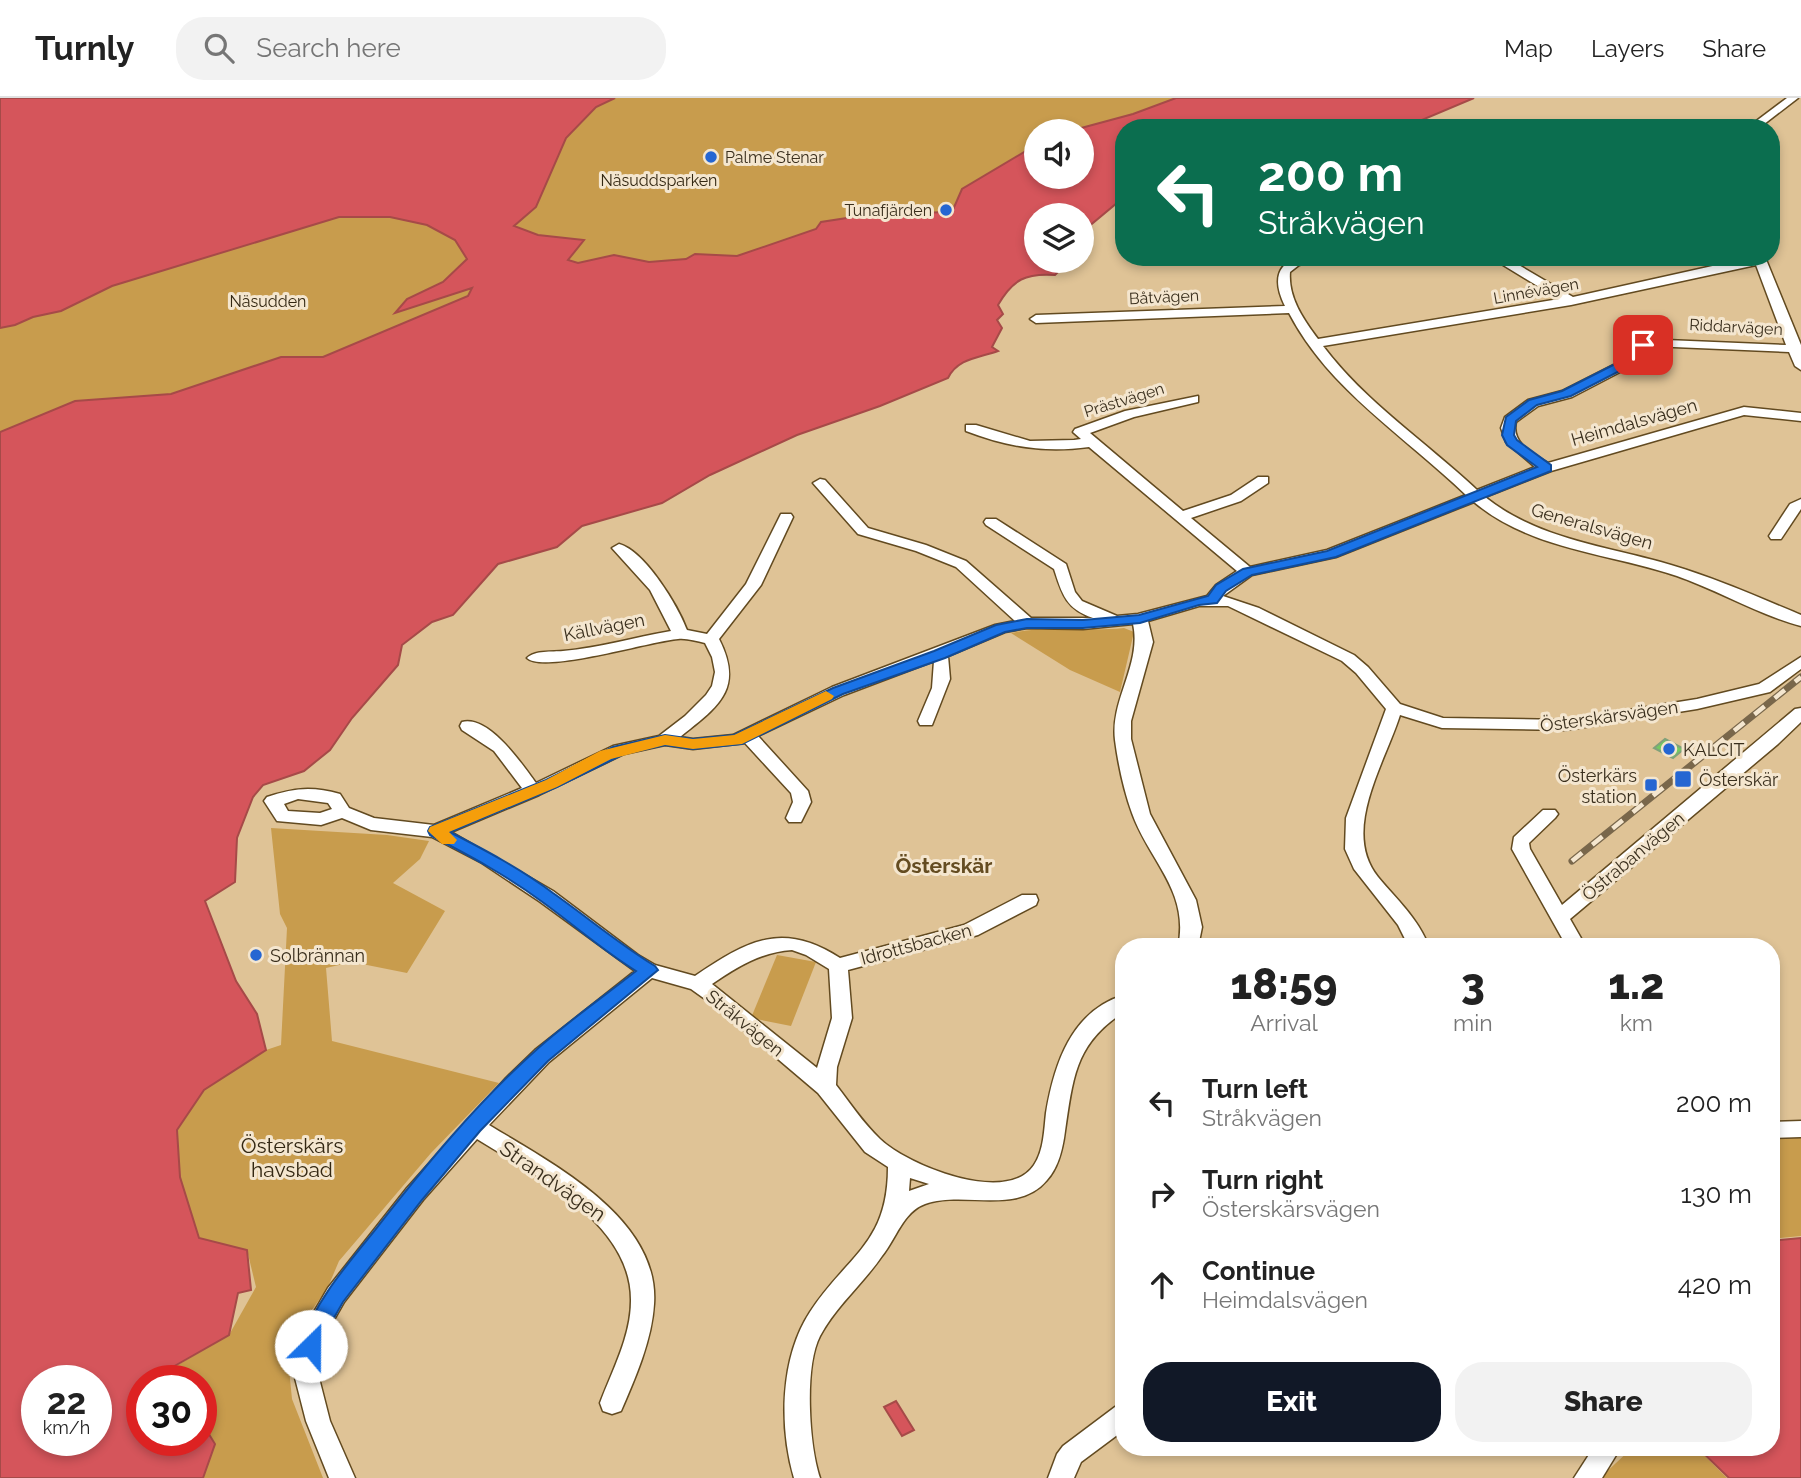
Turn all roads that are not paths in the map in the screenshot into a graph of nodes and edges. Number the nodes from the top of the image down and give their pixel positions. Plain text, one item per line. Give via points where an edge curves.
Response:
1 (1793, 98) edge
2 (1764, 119) edge
3 (1289, 266) edge
4 (1511, 266) edge
5 (1728, 266) edge
6 (1763, 266) edge
7 (1571, 301) junction
8 (1293, 309) junction
9 (1036, 319) dead end
10 (1315, 343) junction
11 (1797, 349) edge
12 (1801, 366) edge
13 (1193, 399) dead end
14 (1801, 417) edge
15 (971, 428) dead end
16 (1092, 442) junction
17 (1546, 468) junction
18 (1263, 480) dead end
19 (820, 483) dead end
20 (1475, 497) junction
21 (1801, 503) edge
22 (786, 517) dead end
23 (1180, 517) junction
24 (991, 522) dead end
25 (1776, 536) dead end
26 (619, 548) dead end
27 (1247, 572) junction
28 (1212, 600) junction
29 (1134, 620) junction
30 (1801, 621) edge
31 (1027, 624) junction
32 (680, 634) junction
33 (711, 639) junction
34 (939, 654) junction
35 (535, 658) dead end
36 (1801, 662) edge
37 (1394, 708) junction
38 (1801, 713) edge
39 (926, 721) dead end
40 (468, 726) dead end
41 (748, 736) junction
42 (665, 740) junction
43 (533, 791) junction
44 (342, 812) dead end
45 (1549, 814) dead end
46 (795, 818) dead end
47 (436, 831) junction
48 (1029, 900) dead end
49 (1561, 916) junction
50 (1190, 938) edge
51 (1415, 938) edge
52 (1572, 938) edge
53 (838, 966) junction
54 (649, 970) junction
55 (698, 984) junction
56 (1115, 1008) edge
57 (825, 1087) junction
58 (473, 1126) junction
59 (1801, 1129) edge
60 (1780, 1130) edge
61 (899, 1163) junction
62 (968, 1189) junction
63 (893, 1217) junction
64 (612, 1403) dead end
65 (1115, 1422) edge
66 (1603, 1456) edge
67 (342, 1478) edge
68 (807, 1478) edge
69 (1060, 1478) edge
70 (1587, 1478) edge

1 - 2 street
3 - 8 street, Generalsvägen via 1283,283
4 - 7 street
5 - 7 street, Linnévägen
6 - 11 street
7 - 10 street, Linnévägen
8 - 9 street, Båtvägen
8 - 10 street, Generalsvägen
10 - 20 street, Generalsvägen via 1355,391
11 - 12 street
11 - 17 street, Riddarvägen via 1646,342 1639,357 1567,394 1533,403 1510,420 1512,442
13 - 16 street, Prästvägen via 1080,432
14 - 17 street, Heimdalsvägen via 1736,412
15 - 16 street, Prästvägen via 1030,448
16 - 23 street, Prästvägen
17 - 20 street, Heimdalsvägen
18 - 23 street via 1236,498
19 - 31 street via 863,531 961,564
20 - 27 street, Heimdalsvägen via 1331,554
20 - 30 street, Generalsvägen via 1485,508 1535,533 1689,575
21 - 25 street
22 - 33 street via 753,585
23 - 27 street, Prästvägen
24 - 29 street via 1061,567 1073,601 1102,617
26 - 32 street, Källvägen via 649,578
27 - 28 street, Heimdalsvägen via 1221,588
28 - 29 street
28 - 37 street via 1254,611 1348,658
29 - 31 street
29 - 50 street via 1145,642 1123,721 1123,738 1141,814 1186,900
31 - 34 street via 1001,628
32 - 33 street, Källvägen
32 - 35 street, Källvägen via 586,654
33 - 42 street via 721,672 718,694
34 - 39 street via 945,666
34 - 41 street via 838,691
36 - 37 street, Österskärsvägen via 1764,688 1738,695 1566,725 1442,723
37 - 51 street via 1358,803 1352,841 1365,873
38 - 49 street, Östrabanvägen
40 - 43 street via 500,747
41 - 42 street via 716,743
41 - 46 street via 799,791 802,802
42 - 43 street via 606,755
43 - 47 street
44 - 47 street via 371,824
45 - 49 street via 1520,841
47 - 54 street, Stråkvägen via 546,896
48 - 53 street, Idrottsbacken via 972,930
49 - 52 street
53 - 55 street, Idrottsbacken via 802,945 781,941
53 - 57 street, Idrottsbacken via 842,1018
54 - 55 street, Stråkvägen
54 - 58 street via 542,1056
55 - 57 street, Stråkvägen
56 - 62 street via 1090,1025 1073,1050 1049,1156 1037,1177 1026,1186 993,1193
57 - 61 street, Stråkvägen via 862,1135
58 - 64 street, Strandvägen via 601,1211 635,1256 643,1301
58 - 67 street via 335,1295 316,1329 307,1378 318,1422
59 - 60 street
61 - 62 street, Stråkvägen
61 - 63 street via 900,1187
62 - 63 street via 926,1194
63 - 68 street via 874,1252 804,1345 797,1439
65 - 69 street via 1072,1454
66 - 70 street

